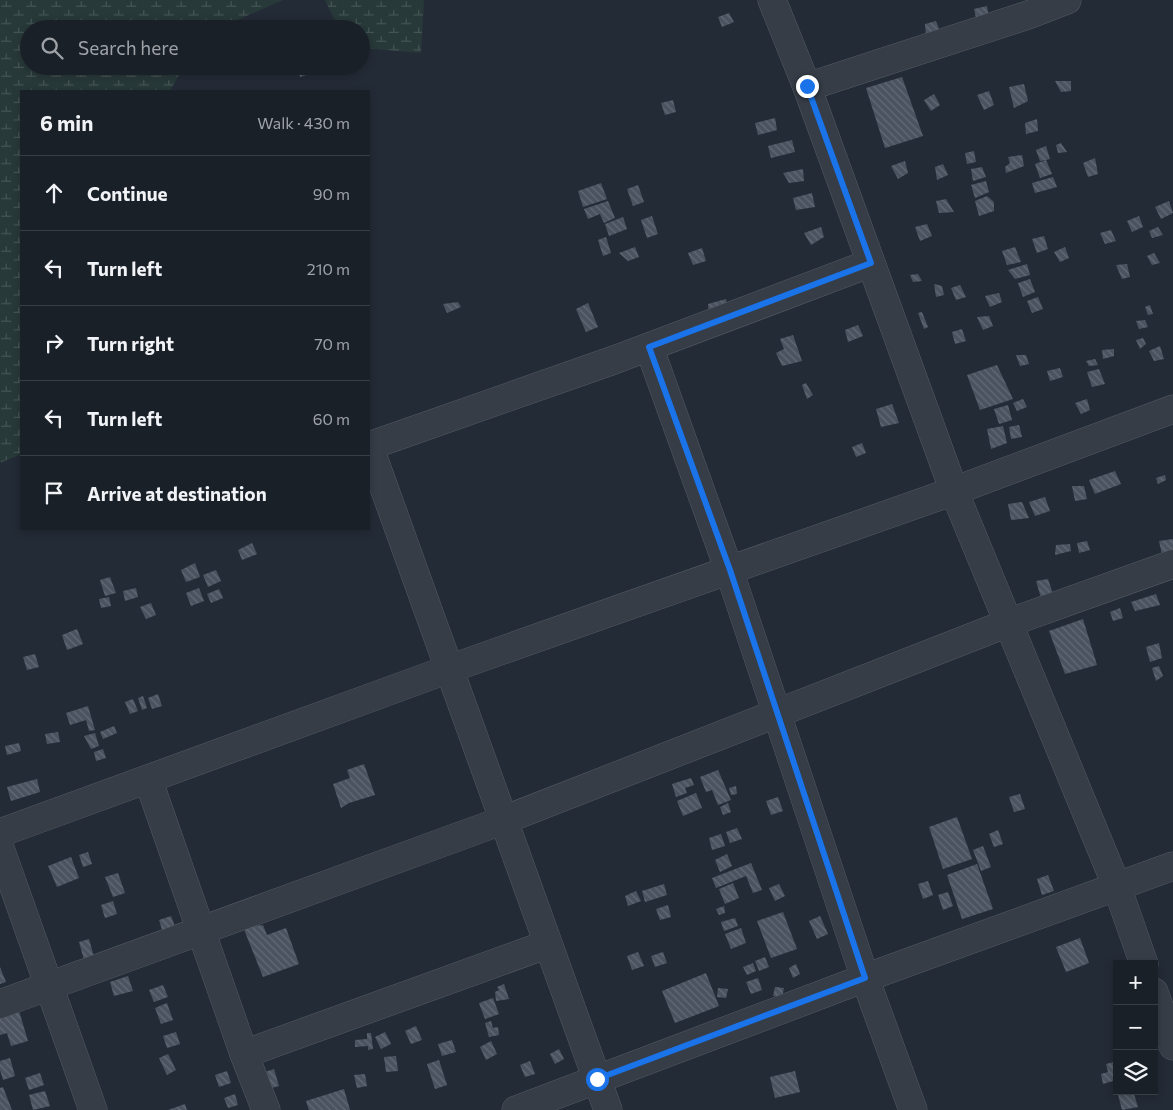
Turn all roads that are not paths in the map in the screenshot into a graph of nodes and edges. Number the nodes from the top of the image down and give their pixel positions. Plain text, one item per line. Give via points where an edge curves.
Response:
1 (772, 0) edge
2 (1068, 0) edge
3 (807, 86) junction
4 (871, 263) junction
5 (649, 347) junction
6 (1173, 409) edge
7 (370, 446) edge
8 (370, 449) edge
9 (954, 491) junction
10 (1173, 564) edge
11 (730, 570) junction
12 (1008, 623) junction
13 (449, 669) junction
14 (777, 715) junction
15 (148, 779) junction
16 (504, 820) junction
17 (0, 833) edge
18 (0, 848) edge
19 (1173, 866) edge
20 (1117, 887) junction
21 (202, 931) junction
22 (548, 944) junction
23 (1143, 960) edge
24 (865, 978) junction
25 (49, 987) junction
26 (1158, 1002) edge
27 (0, 1004) edge
28 (1170, 1031) edge
29 (244, 1054) junction
30 (597, 1079) junction
31 (93, 1110) edge
32 (266, 1110) edge
33 (516, 1110) edge
34 (608, 1110) edge
35 (913, 1110) edge

1 - 3 street
2 - 3 street
3 - 4 street
4 - 5 street
4 - 9 street
5 - 7 street
5 - 11 street
6 - 9 street
8 - 13 street
9 - 11 street
9 - 12 street
10 - 12 street
11 - 13 street
11 - 14 street
12 - 14 street
12 - 20 street
13 - 15 street
13 - 16 street
14 - 16 street
14 - 24 street
15 - 17 street
15 - 21 street
16 - 21 street
16 - 22 street
18 - 25 street
19 - 20 street
20 - 23 street
20 - 24 street
21 - 25 street
21 - 29 street
22 - 29 street
22 - 30 street
24 - 30 street
24 - 35 street
25 - 27 street
25 - 31 street
26 - 28 street
29 - 32 street
30 - 33 street
30 - 34 street

